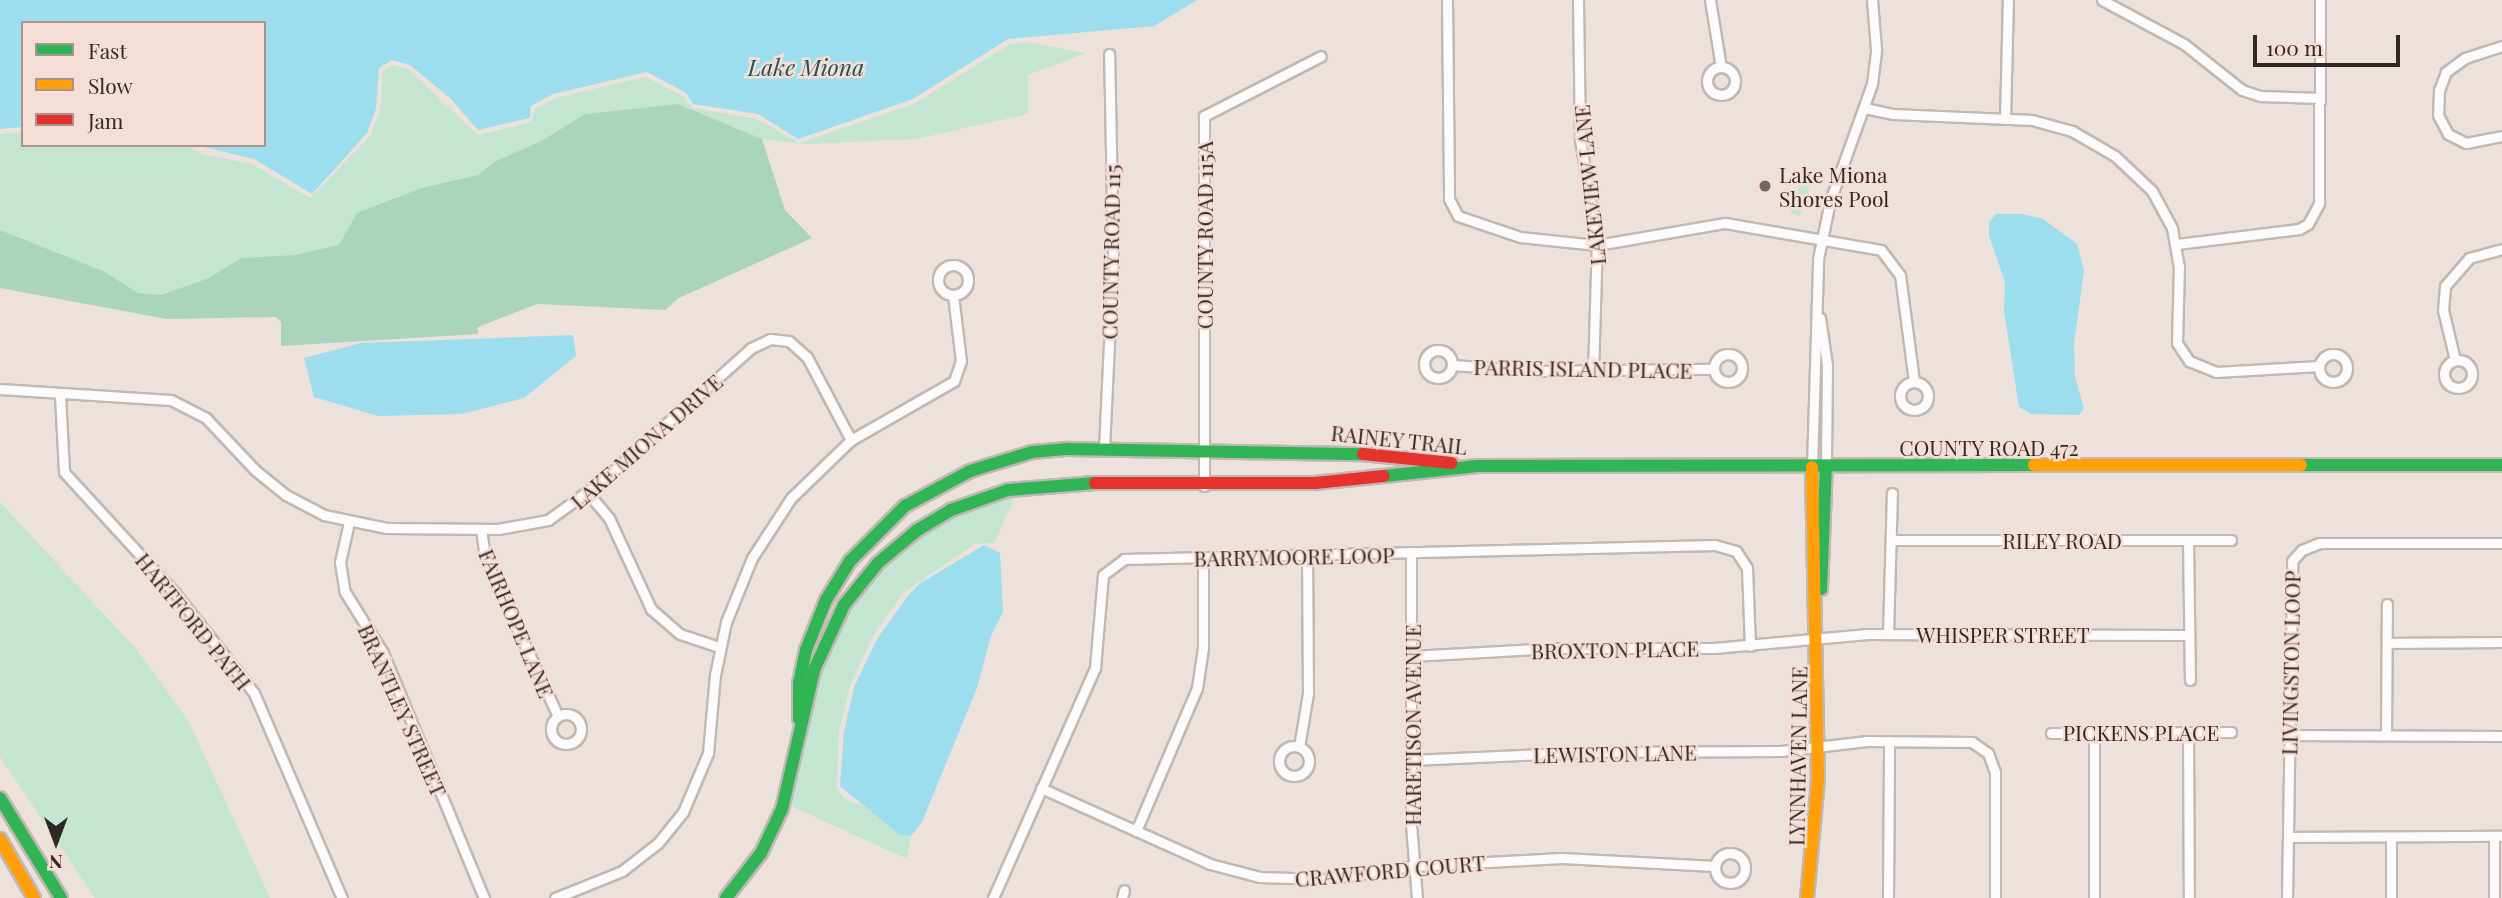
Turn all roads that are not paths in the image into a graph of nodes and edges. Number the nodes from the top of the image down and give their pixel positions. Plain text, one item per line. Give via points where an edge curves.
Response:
1 (1447, 0) edge
2 (1578, 0) edge
3 (1710, 0) edge
4 (1872, 0) edge
5 (2008, 0) edge
6 (2102, 0) edge
7 (2320, 0) edge
8 (2502, 46) edge
9 (1109, 54) dead end
10 (1321, 56) dead end
11 (1721, 67) dead end
12 (2320, 98) junction
13 (1865, 108) junction
14 (2006, 119) junction
15 (2502, 136) edge
16 (1821, 240) junction
17 (2177, 244) junction
18 (1597, 245) junction
19 (2502, 249) edge
20 (953, 295) dead end
21 (1817, 306) junction
22 (2455, 360) dead end
23 (1452, 366) dead end
24 (2319, 366) dead end
25 (1714, 369) dead end
26 (1593, 371) junction
27 (1914, 382) dead end
28 (0, 389) edge
29 (60, 395) junction
30 (851, 440) junction
31 (1104, 449) junction
32 (1203, 450) junction
33 (2502, 465) edge
34 (1477, 466) junction
35 (1812, 467) junction
36 (1826, 467) junction
37 (1204, 486) junction
38 (588, 493) junction
39 (1892, 493) dead end
40 (349, 522) junction
41 (481, 529) junction
42 (1892, 540) junction
43 (2188, 540) junction
44 (2231, 540) dead end
45 (2502, 543) edge
46 (1411, 552) junction
47 (1203, 558) junction
48 (1307, 558) junction
49 (2387, 604) dead end
50 (1818, 613) junction
51 (1888, 634) junction
52 (2189, 635) junction
53 (1818, 640) junction
54 (2502, 642) edge
55 (2387, 643) junction
56 (1751, 646) junction
57 (719, 647) junction
58 (1411, 656) junction
59 (2190, 680) dead end
60 (558, 716) dead end
61 (800, 722) junction
62 (2094, 732) junction
63 (2188, 732) junction
64 (2231, 732) dead end
65 (2051, 733) dead end
66 (2288, 735) junction
67 (2386, 735) junction
68 (2502, 736) edge
69 (1889, 741) junction
70 (1299, 747) dead end
71 (1818, 748) junction
72 (1412, 760) junction
73 (1041, 788) junction
74 (0, 798) edge
75 (1136, 831) junction
76 (2498, 836) edge
77 (2288, 837) junction
78 (2391, 837) junction
79 (0, 839) edge
80 (1413, 866) junction
81 (1715, 866) dead end
82 (34, 898) edge
83 (61, 898) edge
84 (342, 898) edge
85 (484, 898) edge
86 (555, 898) edge
87 (726, 898) edge
88 (993, 898) edge
89 (1417, 898) edge
90 (1807, 898) edge
91 (1888, 898) edge
92 (1995, 898) edge
93 (2094, 898) edge
94 (2189, 898) edge
95 (2287, 898) edge
96 (2391, 898) edge
97 (2494, 898) edge

1 - 18 street via 1452,209 1467,221 1520,237
2 - 18 street, LAKEVIEW LANE via 1580,140
3 - 11 street
4 - 13 street via 1876,49
5 - 14 street
6 - 12 street via 2184,44 2242,90 2261,96
7 - 12 street
8 - 15 street via 2465,58 2446,72 2439,90 2438,115 2456,139 2478,143
9 - 31 street, COUNTY ROAD 115 via 1113,256
10 - 32 street, COUNTY ROAD 115A via 1204,116
12 - 17 street via 2319,203 2308,223 2299,229
13 - 14 street
13 - 16 street via 1830,201
14 - 17 street via 2072,131 2115,156 2152,191
16 - 18 street via 1725,223
16 - 21 street
16 - 27 street via 1867,246 1889,256 1900,275
17 - 24 street via 2177,343 2189,361 2216,372
18 - 26 street, LAKEVIEW LANE
19 - 22 street via 2469,258 2445,286 2443,310
20 - 30 street via 961,361 954,381
21 - 35 street
21 - 36 street via 1827,365
23 - 26 street, PARRIS ISLAND PLACE
25 - 26 street, PARRIS ISLAND PLACE
28 - 29 street, LAKE MIONA DRIVE
29 - 40 street, LAKE MIONA DRIVE via 150,396 184,405 221,432 270,484 308,507
29 - 84 street, HARTFORD PATH via 64,472 175,593 254,693
30 - 38 street, LAKE MIONA DRIVE via 807,357 789,341 770,339 751,348
30 - 57 street via 804,484 765,535 739,587
31 - 32 street, RAINEY TRAIL
31 - 61 street, RAINEY TRAIL via 1032,452 984,465 928,491 884,523 850,561 818,617 799,682
32 - 34 street, RAINEY TRAIL via 1324,450
32 - 37 street, COUNTY ROAD 115A
33 - 36 street, COUNTY ROAD 472
34 - 35 street, COUNTY ROAD 472
34 - 37 street, RAINEY TRAIL via 1315,483
35 - 36 street, COUNTY ROAD 472
35 - 50 street, LYNNHAVEN LANE via 1811,543
36 - 50 street, LYNNHAVEN LANE via 1825,562
37 - 61 street, RAINEY TRAIL via 1029,486 980,498 932,520 889,552 844,605 817,659
38 - 41 street, LAKE MIONA DRIVE via 548,520 523,527
38 - 57 street via 609,518 651,609 680,634
39 - 42 street
40 - 41 street, LAKE MIONA DRIVE via 387,528
40 - 85 street, BRANTLEY STREET via 340,562 345,592 383,653
41 - 60 street, FAIRHOPE LANE via 485,559
42 - 43 street, RILEY ROAD
42 - 51 street
43 - 44 street, RILEY ROAD
43 - 52 street
45 - 66 street, LIVINGSTON LOOP via 2319,543 2302,550 2292,561 2288,579
46 - 48 street, BARRYMOORE LOOP
46 - 56 street, BARRYMOORE LOOP via 1572,545 1727,547 1736,551 1747,568
46 - 58 street, HARETISON AVENUE
47 - 48 street, BARRYMOORE LOOP
47 - 73 street, BARRYMOORE LOOP via 1124,559 1103,575 1095,668
47 - 75 street via 1203,648 1197,688
48 - 70 street via 1308,693
49 - 55 street
50 - 53 street, LYNNHAVEN LANE
51 - 52 street, WHISPER STREET
51 - 53 street, WHISPER STREET
52 - 59 street
53 - 56 street, BROXTON PLACE
53 - 71 street, LYNNHAVEN LANE
54 - 55 street
55 - 67 street
56 - 58 street, BROXTON PLACE via 1555,648
57 - 86 street via 708,753 683,812 657,843 622,871
58 - 72 street, HARETISON AVENUE
61 - 87 street, RAINEY TRAIL via 782,809 761,853
62 - 63 street, PICKENS PLACE
62 - 65 street, PICKENS PLACE
62 - 93 street
63 - 64 street, PICKENS PLACE
63 - 94 street
66 - 67 street
66 - 77 street, LIVINGSTON LOOP
67 - 68 street
69 - 71 street, LEWISTON LANE
69 - 91 street
69 - 92 street, LEWISTON LANE via 1962,741 1988,752 1995,772
71 - 72 street, LEWISTON LANE
71 - 90 street, LYNNHAVEN LANE via 1816,837
72 - 80 street, HARETISON AVENUE
73 - 75 street, CRAWFORD COURT
73 - 88 street, BARRYMOORE LOOP
74 - 83 street
75 - 80 street, CRAWFORD COURT via 1210,864 1259,877 1324,879
76 - 78 street
76 - 97 street
77 - 78 street
77 - 95 street, LIVINGSTON LOOP
78 - 96 street
79 - 82 street
80 - 81 street, CRAWFORD COURT via 1599,857
80 - 89 street, HARETISON AVENUE

